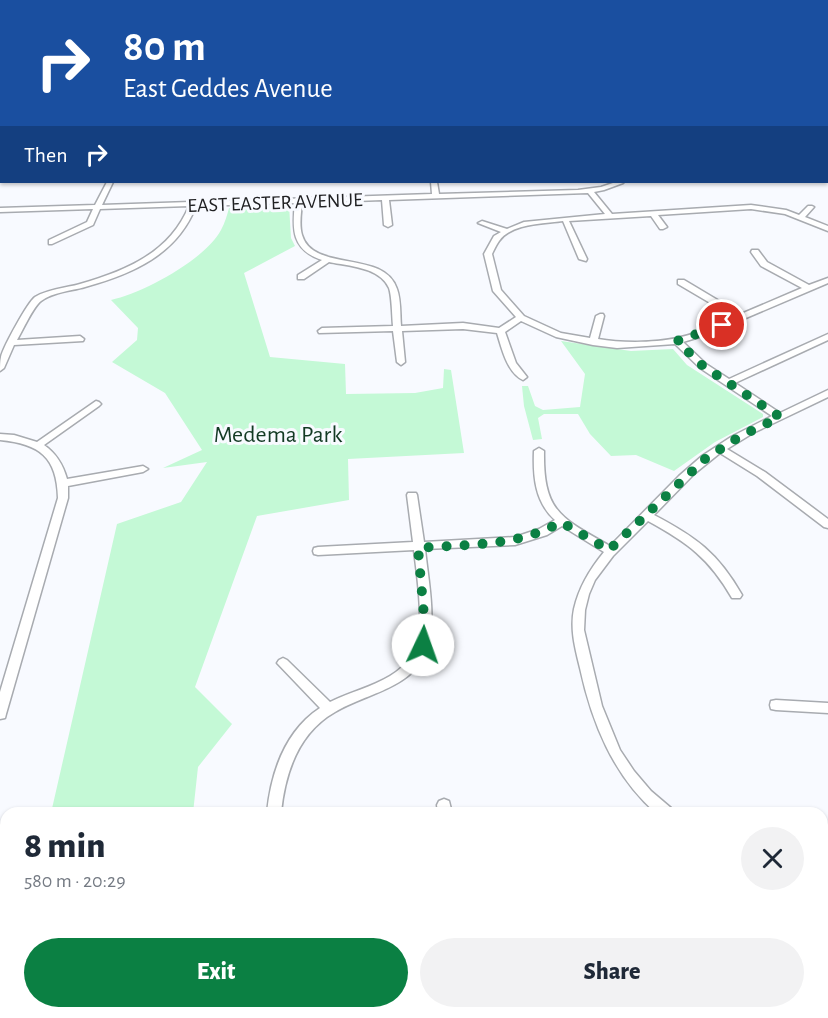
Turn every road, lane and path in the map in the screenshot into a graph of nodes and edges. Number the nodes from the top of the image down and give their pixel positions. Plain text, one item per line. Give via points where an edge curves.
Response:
1 (110, 183) edge
2 (434, 183) edge
3 (618, 183) edge
4 (590, 191) junction
5 (436, 196) junction
6 (385, 198) junction
7 (299, 201) junction
8 (193, 204) junction
9 (810, 207) dead end
10 (100, 208) junction
11 (0, 210) edge
12 (653, 213) junction
13 (610, 216) junction
14 (802, 216) junction
15 (565, 219) junction
16 (482, 223) dead end
17 (388, 225) dead end
18 (663, 227) dead end
19 (828, 229) edge
20 (507, 231) junction
21 (52, 243) dead end
22 (755, 252) dead end
23 (328, 259) junction
24 (583, 259) dead end
25 (301, 277) dead end
26 (828, 280) edge
27 (681, 282) dead end
28 (808, 288) junction
29 (600, 316) dead end
30 (740, 317) junction
31 (521, 318) junction
32 (398, 329) junction
33 (322, 331) dead end
34 (500, 331) junction
35 (828, 337) edge
36 (80, 339) dead end
37 (677, 341) junction
38 (593, 342) junction
39 (11, 343) junction
40 (401, 362) dead end
41 (0, 368) edge
42 (523, 377) dead end
43 (729, 383) junction
44 (828, 393) edge
45 (96, 404) dead end
46 (780, 417) junction
47 (0, 437) edge
48 (37, 446) junction
49 (720, 449) junction
50 (539, 451) dead end
51 (143, 469) dead end
52 (64, 483) junction
53 (412, 495) dead end
54 (646, 516) junction
55 (561, 522) junction
56 (828, 524) edge
57 (418, 548) junction
58 (609, 550) junction
59 (318, 551) dead end
60 (736, 595) dead end
61 (283, 663) dead end
62 (776, 705) dead end
63 (328, 708) junction
64 (828, 708) edge
65 (0, 714) edge
66 (275, 807) edge
67 (660, 807) edge

1 - 10 street
2 - 5 street
3 - 4 street, EAST EASTER AVENUE
4 - 5 street, EAST EASTER AVENUE
4 - 13 street
5 - 6 street, EAST EASTER AVENUE
6 - 7 street, EAST EASTER AVENUE
6 - 17 street
7 - 8 street, EAST EASTER AVENUE
7 - 23 street via 299,237 309,250
8 - 10 street, EAST EASTER AVENUE
8 - 39 street via 176,237 144,260 102,279 36,300
9 - 14 street
10 - 11 street, EAST EASTER AVENUE
10 - 21 street via 81,230
12 - 13 street
12 - 14 street via 751,207
12 - 18 street
13 - 15 street
14 - 19 street
15 - 20 street via 538,221
15 - 24 street
16 - 20 street
20 - 31 street via 492,244 488,257 496,291
22 - 28 street via 764,264
23 - 25 street
23 - 32 street via 370,268 386,277 393,288
26 - 28 street
27 - 30 street
28 - 30 street
29 - 38 street
30 - 37 street
31 - 34 street
31 - 38 street via 559,335
32 - 33 street
32 - 34 street via 463,326
32 - 40 street
34 - 42 street via 512,364
35 - 43 street
36 - 39 street
37 - 38 street via 632,346
37 - 43 street via 703,366
39 - 41 street
43 - 46 street
44 - 46 street
45 - 48 street
46 - 49 street
47 - 48 street
48 - 52 street via 57,461
49 - 54 street via 681,480
49 - 56 street via 769,479
50 - 55 street via 539,489
51 - 52 street
52 - 65 street via 63,498
53 - 57 street
54 - 58 street
54 - 60 street via 702,549 723,570
55 - 57 street via 515,541
55 - 58 street
57 - 59 street
57 - 63 street via 425,627 419,654 405,673 394,680
58 - 67 street via 584,590 578,614 580,639 600,720 613,753
61 - 63 street
62 - 64 street
63 - 66 street via 310,725 285,760 278,777

